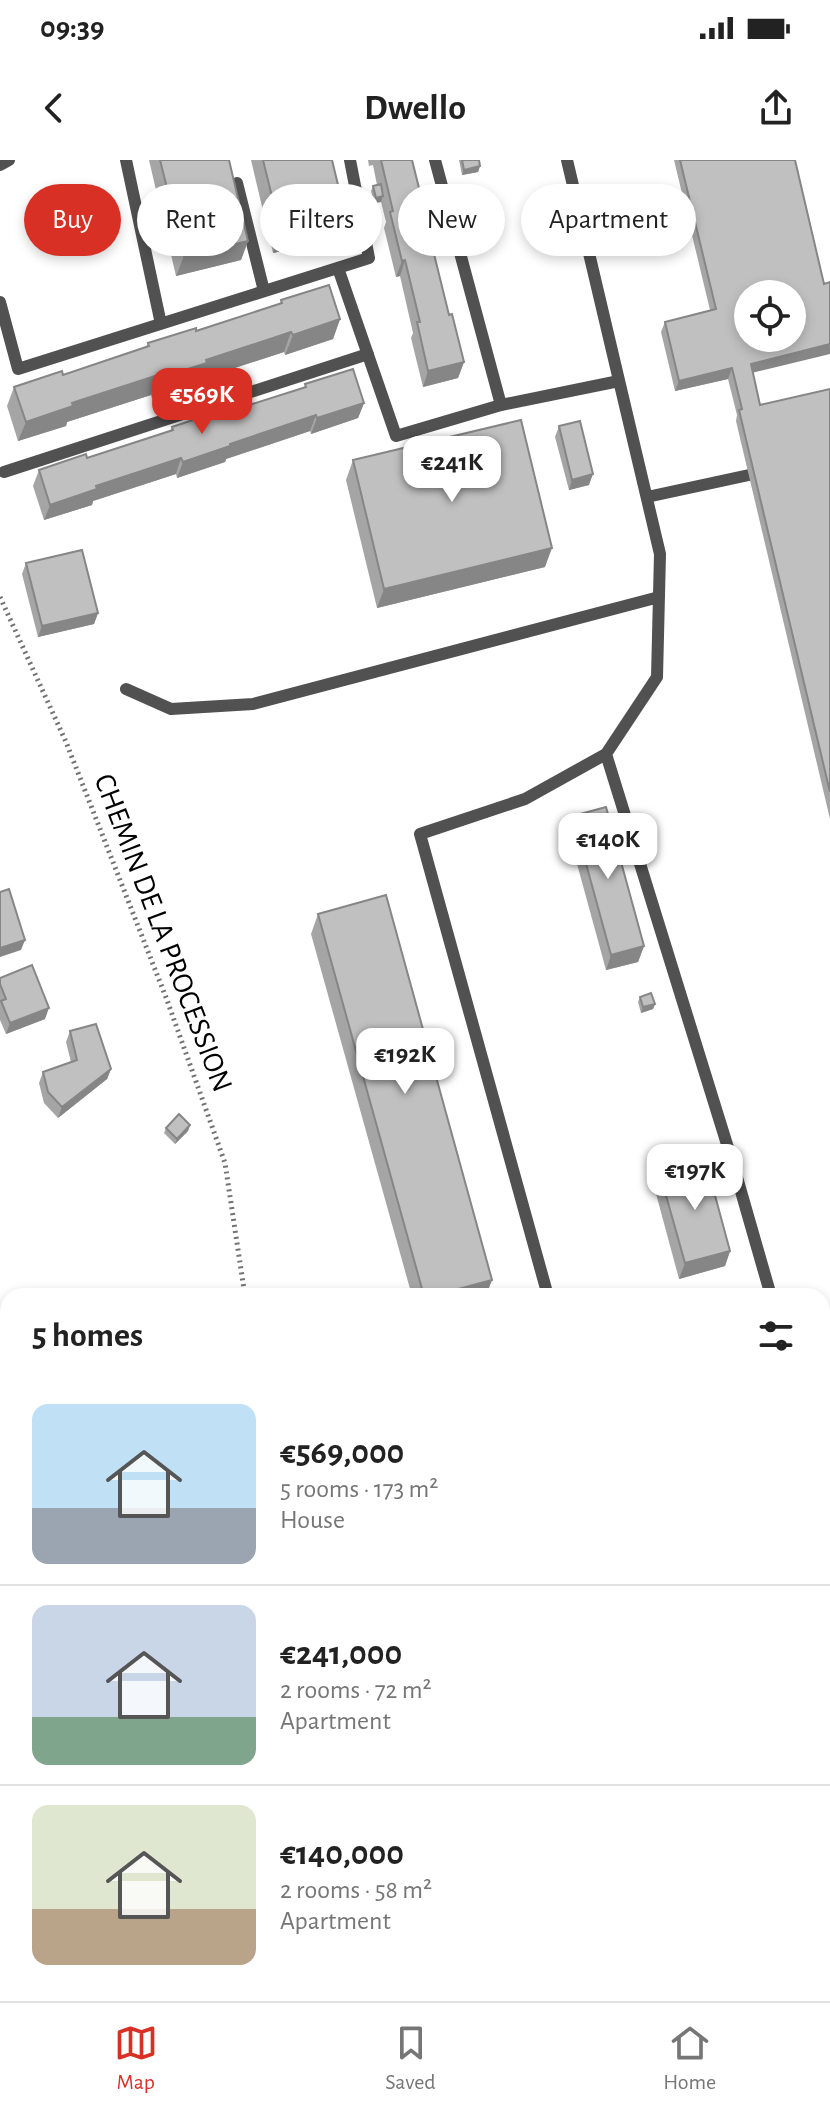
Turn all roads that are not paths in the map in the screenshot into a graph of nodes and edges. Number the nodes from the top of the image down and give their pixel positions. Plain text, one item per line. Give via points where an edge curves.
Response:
1 (9, 160) edge
2 (126, 160) edge
3 (350, 160) edge
4 (435, 160) edge
5 (567, 160) edge
6 (0, 165) edge
7 (237, 183) edge
8 (338, 268) junction
9 (264, 291) junction
10 (0, 302) edge
11 (161, 324) junction
12 (368, 354) junction
13 (619, 381) junction
14 (501, 405) junction
15 (4, 472) dead end
16 (749, 475) edge
17 (647, 497) junction
18 (659, 597) junction
19 (126, 689) dead end
20 (606, 754) junction
21 (546, 1288) edge
22 (769, 1288) edge

1 - 6 lane
2 - 11 lane
3 - 8 lane via 369,258
4 - 14 lane
5 - 13 lane
7 - 9 lane
8 - 9 lane
8 - 12 lane
9 - 11 lane
10 - 11 lane via 18,369
12 - 14 lane via 396,436
12 - 15 lane
13 - 14 lane
13 - 17 lane
16 - 17 lane
17 - 18 lane via 660,554
18 - 19 lane via 253,704 171,709
18 - 20 lane via 657,677
20 - 21 lane via 525,799 420,834
20 - 22 lane

